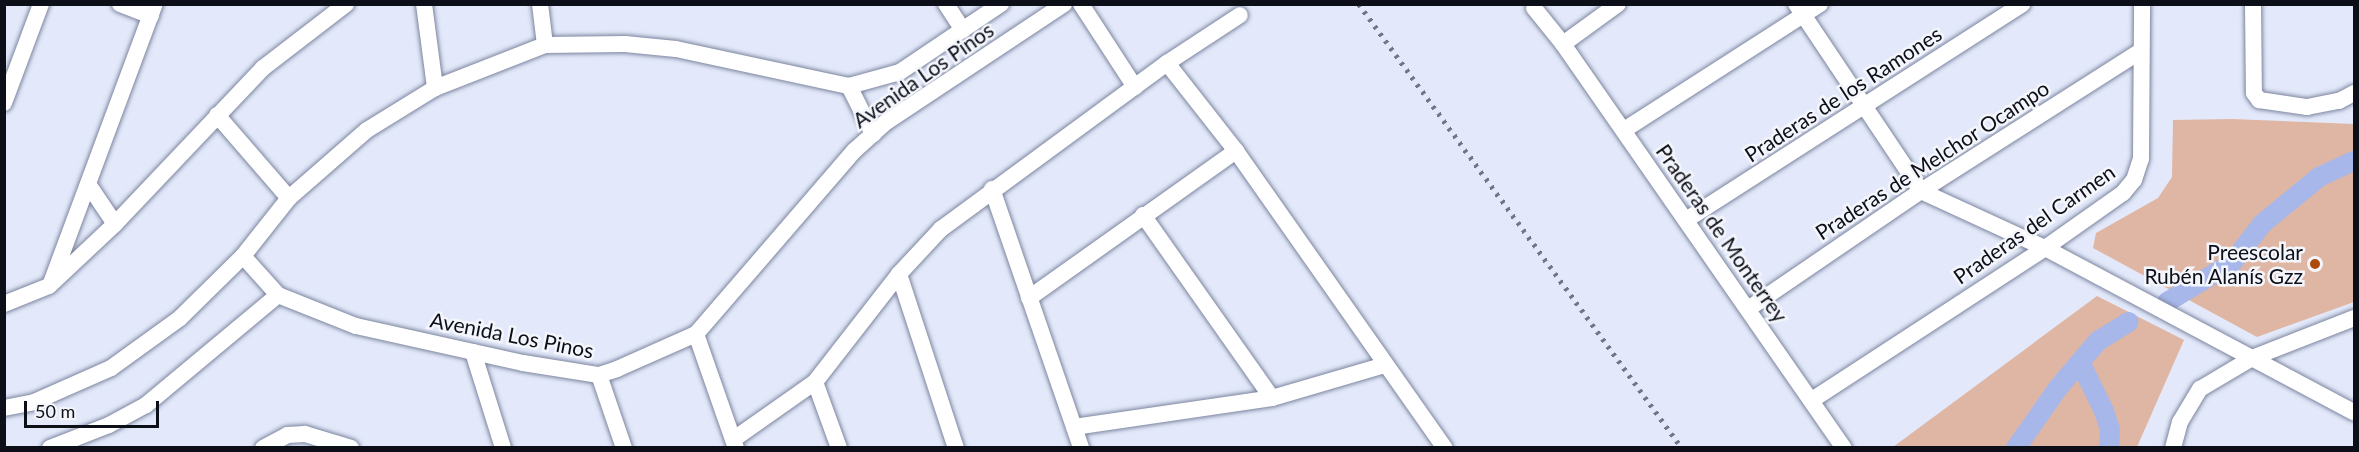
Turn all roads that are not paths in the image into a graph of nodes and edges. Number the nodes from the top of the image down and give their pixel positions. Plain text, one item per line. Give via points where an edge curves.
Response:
1 (41, 4) edge
2 (120, 4) edge
3 (346, 4) edge
4 (424, 4) edge
5 (540, 4) edge
6 (946, 4) edge
7 (1001, 4) edge
8 (1064, 4) edge
9 (1081, 4) edge
10 (1618, 4) edge
11 (1820, 4) edge
12 (2023, 4) edge
13 (2142, 4) edge
14 (2253, 4) edge
15 (1236, 8) edge
16 (1534, 8) dead end
17 (153, 10) edge
18 (1800, 10) edge
19 (323, 11) edge
20 (963, 30) junction
21 (1563, 44) junction
22 (545, 45) junction
23 (2141, 51) junction
24 (1167, 63) junction
25 (849, 86) junction
26 (1135, 87) junction
27 (435, 88) junction
28 (2355, 93) edge
29 (4, 103) edge
30 (1865, 109) junction
31 (218, 115) junction
32 (1623, 130) junction
33 (873, 134) junction
34 (1236, 151) junction
35 (88, 184) junction
36 (992, 189) junction
37 (1921, 191) junction
38 (289, 198) junction
39 (1143, 215) junction
40 (1686, 220) junction
41 (115, 224) junction
42 (2045, 248) junction
43 (243, 256) junction
44 (899, 274) junction
45 (49, 286) junction
46 (278, 295) junction
47 (1029, 298) junction
48 (4, 304) edge
49 (1748, 309) junction
50 (2355, 318) edge
51 (696, 334) junction
52 (473, 352) junction
53 (2252, 358) junction
54 (1384, 364) junction
55 (599, 375) junction
56 (815, 382) junction
57 (1272, 398) junction
58 (1812, 400) junction
59 (4, 408) edge
60 (2355, 412) edge
61 (1074, 427) junction
62 (735, 443) edge
63 (269, 446) edge
64 (50, 447) edge
65 (351, 447) edge
66 (503, 447) edge
67 (624, 447) edge
68 (839, 447) edge
69 (956, 447) edge
70 (1081, 447) edge
71 (1445, 447) edge
72 (1844, 447) edge
73 (2173, 447) edge

1 - 29 street
2 - 17 street
3 - 19 street
4 - 27 street
5 - 22 street
6 - 20 street
7 - 20 street, Avenida Los Pinos
8 - 33 street, Avenida Los Pinos
9 - 26 street
10 - 21 street
11 - 18 street
12 - 30 street, Praderas de los Ramones
13 - 23 street, Praderas del Carmen
14 - 28 street via 2254,93 2265,104 2325,105
15 - 24 street
16 - 21 street, Praderas de Monterrey
17 - 35 street
18 - 30 street
18 - 32 street
19 - 31 street
20 - 25 street, Avenida Los Pinos via 900,72
21 - 32 street, Praderas de Monterrey
22 - 25 street, Avenida Los Pinos via 625,44 676,49
22 - 27 street, Avenida Los Pinos
23 - 37 street, Praderas de Melchor Ocampo
23 - 42 street, Praderas del Carmen via 2141,159 2134,180 2123,193
24 - 26 street
24 - 34 street
25 - 33 street
26 - 36 street
27 - 38 street, Avenida Los Pinos via 367,130
30 - 37 street
30 - 40 street, Praderas de los Ramones
31 - 38 street
31 - 41 street
32 - 40 street, Praderas de Monterrey
33 - 51 street, Avenida Los Pinos
34 - 39 street
34 - 54 street
35 - 41 street
35 - 45 street
36 - 44 street via 941,229
36 - 47 street
37 - 42 street
37 - 49 street, Praderas de Melchor Ocampo
38 - 43 street, Avenida Los Pinos
39 - 47 street
39 - 57 street
40 - 49 street, Praderas de Monterrey
41 - 45 street
42 - 53 street
42 - 58 street, Praderas del Carmen
43 - 46 street
43 - 59 street, Avenida Los Pinos via 180,318 111,368 34,402
44 - 56 street
44 - 69 street
45 - 48 street
46 - 52 street, Avenida Los Pinos via 356,326
46 - 64 street via 146,405 109,425
47 - 61 street
49 - 58 street, Praderas de Monterrey
50 - 53 street
51 - 55 street, Avenida Los Pinos
51 - 62 street
52 - 55 street, Avenida Los Pinos
52 - 66 street
53 - 60 street
53 - 73 street via 2200,389 2180,422
54 - 57 street
54 - 71 street
55 - 67 street
56 - 62 street
56 - 68 street
57 - 61 street
58 - 72 street, Praderas de Monterrey
61 - 70 street
63 - 65 street via 286,435 305,434

